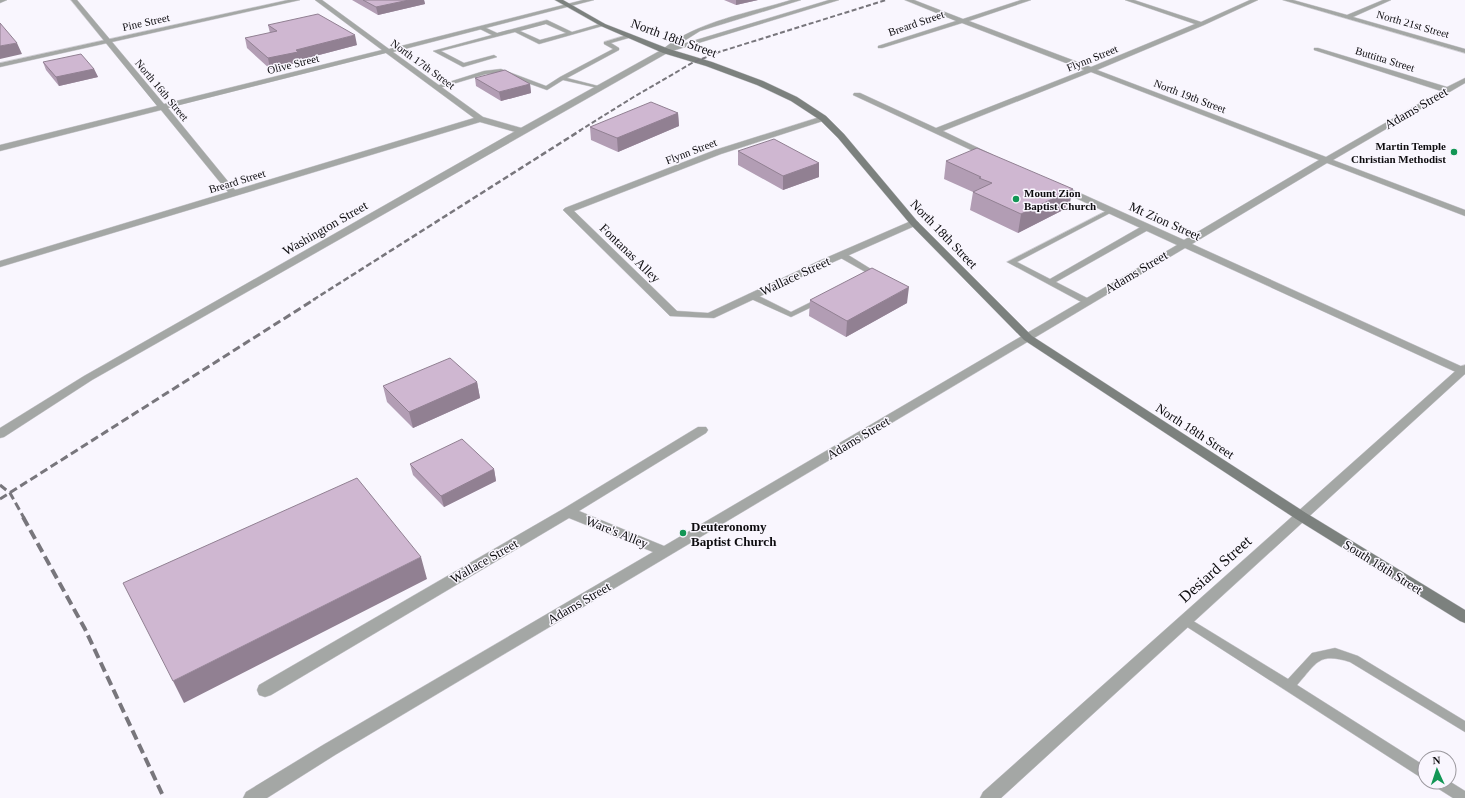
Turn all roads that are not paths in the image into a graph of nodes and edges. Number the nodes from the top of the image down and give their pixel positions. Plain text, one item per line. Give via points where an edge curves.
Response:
1 (4, 0) edge
2 (74, 0) edge
3 (297, 0) edge
4 (318, 0) edge
5 (558, 0) edge
6 (591, 0) edge
7 (798, 0) edge
8 (803, 0) edge
9 (836, 0) edge
10 (908, 0) edge
11 (1028, 0) edge
12 (1128, 0) edge
13 (1254, 0) edge
14 (1286, 0) edge
15 (1388, 0) edge
16 (0, 1) edge
17 (818, 5) junction
18 (568, 6) junction
19 (1348, 17) junction
20 (961, 20) junction
21 (1202, 24) junction
22 (604, 25) junction
23 (482, 28) junction
24 (515, 30) junction
25 (570, 34) junction
26 (496, 35) junction
27 (630, 36) junction
28 (108, 41) junction
29 (880, 48) dead end
30 (1316, 49) dead end
31 (1465, 51) edge
32 (389, 52) junction
33 (666, 52) junction
34 (494, 57) dead end
35 (0, 65) edge
36 (1091, 70) junction
37 (562, 78) junction
38 (1465, 80) edge
39 (436, 87) junction
40 (600, 88) junction
41 (1447, 90) junction
42 (857, 95) dead end
43 (162, 107) junction
44 (823, 118) junction
45 (480, 119) junction
46 (522, 131) junction
47 (935, 131) junction
48 (0, 148) edge
49 (998, 160) edge
50 (1326, 160) junction
51 (1047, 182) edge
52 (234, 194) junction
53 (568, 210) joint
54 (1110, 211) junction
55 (1465, 213) edge
56 (914, 223) junction
57 (1147, 227) junction
58 (1184, 244) junction
59 (842, 254) junction
60 (0, 264) edge
61 (862, 280) edge
62 (1050, 282) junction
63 (752, 296) junction
64 (822, 300) edge
65 (1088, 302) junction
66 (674, 314) joint
67 (1028, 338) junction
68 (1463, 369) edge
69 (702, 430) dead end
70 (0, 434) edge
71 (568, 512) junction
72 (1301, 516) junction
73 (666, 552) junction
74 (1465, 617) edge
75 (1185, 620) junction
76 (1289, 686) junction
77 (266, 690) dead end
78 (1465, 727) edge
79 (1417, 768) edge
80 (1452, 790) edge
81 (252, 798) edge
82 (988, 798) edge
83 (1464, 798) edge

1 - 16 street
2 - 28 street, North 16th Street
3 - 28 street, Pine Street
4 - 32 street, North 17th Street
5 - 18 main road, North 18th Street
6 - 18 street, Olive Street
7 - 33 street, Washington Street via 698,30 678,41
8 - 17 street
9 - 17 street, Washington Street
10 - 20 street, North 19th Street
11 - 20 street, Breard Street
12 - 21 street
13 - 21 street, Flynn Street
14 - 19 street, North 21st Street
15 - 19 street
17 - 33 street, Washington Street
18 - 22 main road, North 18th Street
18 - 23 street, Olive Street
19 - 31 street, North 21st Street
20 - 29 street, Breard Street
20 - 36 street, North 19th Street
21 - 36 street, Flynn Street
22 - 25 lane
22 - 27 main road, North 18th Street
23 - 26 lane
23 - 32 street, Olive Street
24 - 25 lane via 539,42
24 - 25 lane via 547,22
24 - 26 lane
26 - 34 lane via 436,51 463,65
27 - 33 main road, North 18th Street
27 - 37 lane via 606,43 616,49
28 - 35 street, Pine Street
28 - 43 street, North 16th Street
30 - 41 street, Buttitta Street
32 - 39 street, North 17th Street
32 - 43 street, Olive Street
33 - 40 street, Washington Street
33 - 44 main road, North 18th Street via 709,64 760,83 794,99
36 - 47 street, Flynn Street
36 - 50 street, North 19th Street
37 - 39 lane via 548,88 501,71 486,72
37 - 40 lane
38 - 41 street, Adams Street
39 - 45 street, North 17th Street
40 - 46 street, Washington Street
41 - 50 street, Adams Street
42 - 47 street
43 - 48 street, Olive Street
43 - 52 street, North 16th Street
44 - 53 street, Flynn Street via 718,152
44 - 56 main road, North 18th Street
45 - 46 street, North 17th Street
45 - 52 street, Breard Street
46 - 70 street, Washington Street via 88,378
47 - 49 street
50 - 55 street, North 19th Street
50 - 58 street, Adams Street
51 - 54 street, Mt Zion Street
52 - 60 street, Breard Street
53 - 66 street, Fontanas Alley
54 - 57 street, Mt Zion Street
54 - 62 lane via 1012,262
56 - 59 street, Wallace Street
56 - 67 main road, North 18th Street
57 - 58 street, Mt Zion Street
57 - 62 lane
58 - 65 street, Adams Street
58 - 68 street, Mt Zion Street
59 - 61 lane via 875,274
59 - 63 street, Wallace Street
62 - 65 lane
63 - 64 lane via 791,315
63 - 66 street, Wallace Street via 710,316
65 - 67 street, Adams Street
67 - 72 main road, North 18th Street
67 - 73 street, Adams Street
68 - 72 street, Desiard Street
69 - 71 street, Wallace Street
71 - 73 street, Ware's Alley
71 - 77 street, Wallace Street
72 - 74 main road, South 18th Street
72 - 75 street, Desiard Street
73 - 81 street, Adams Street
75 - 76 lane
75 - 82 street, Desiard Street
76 - 78 lane via 1316,656 1335,653 1354,659
76 - 79 lane
80 - 83 lane

